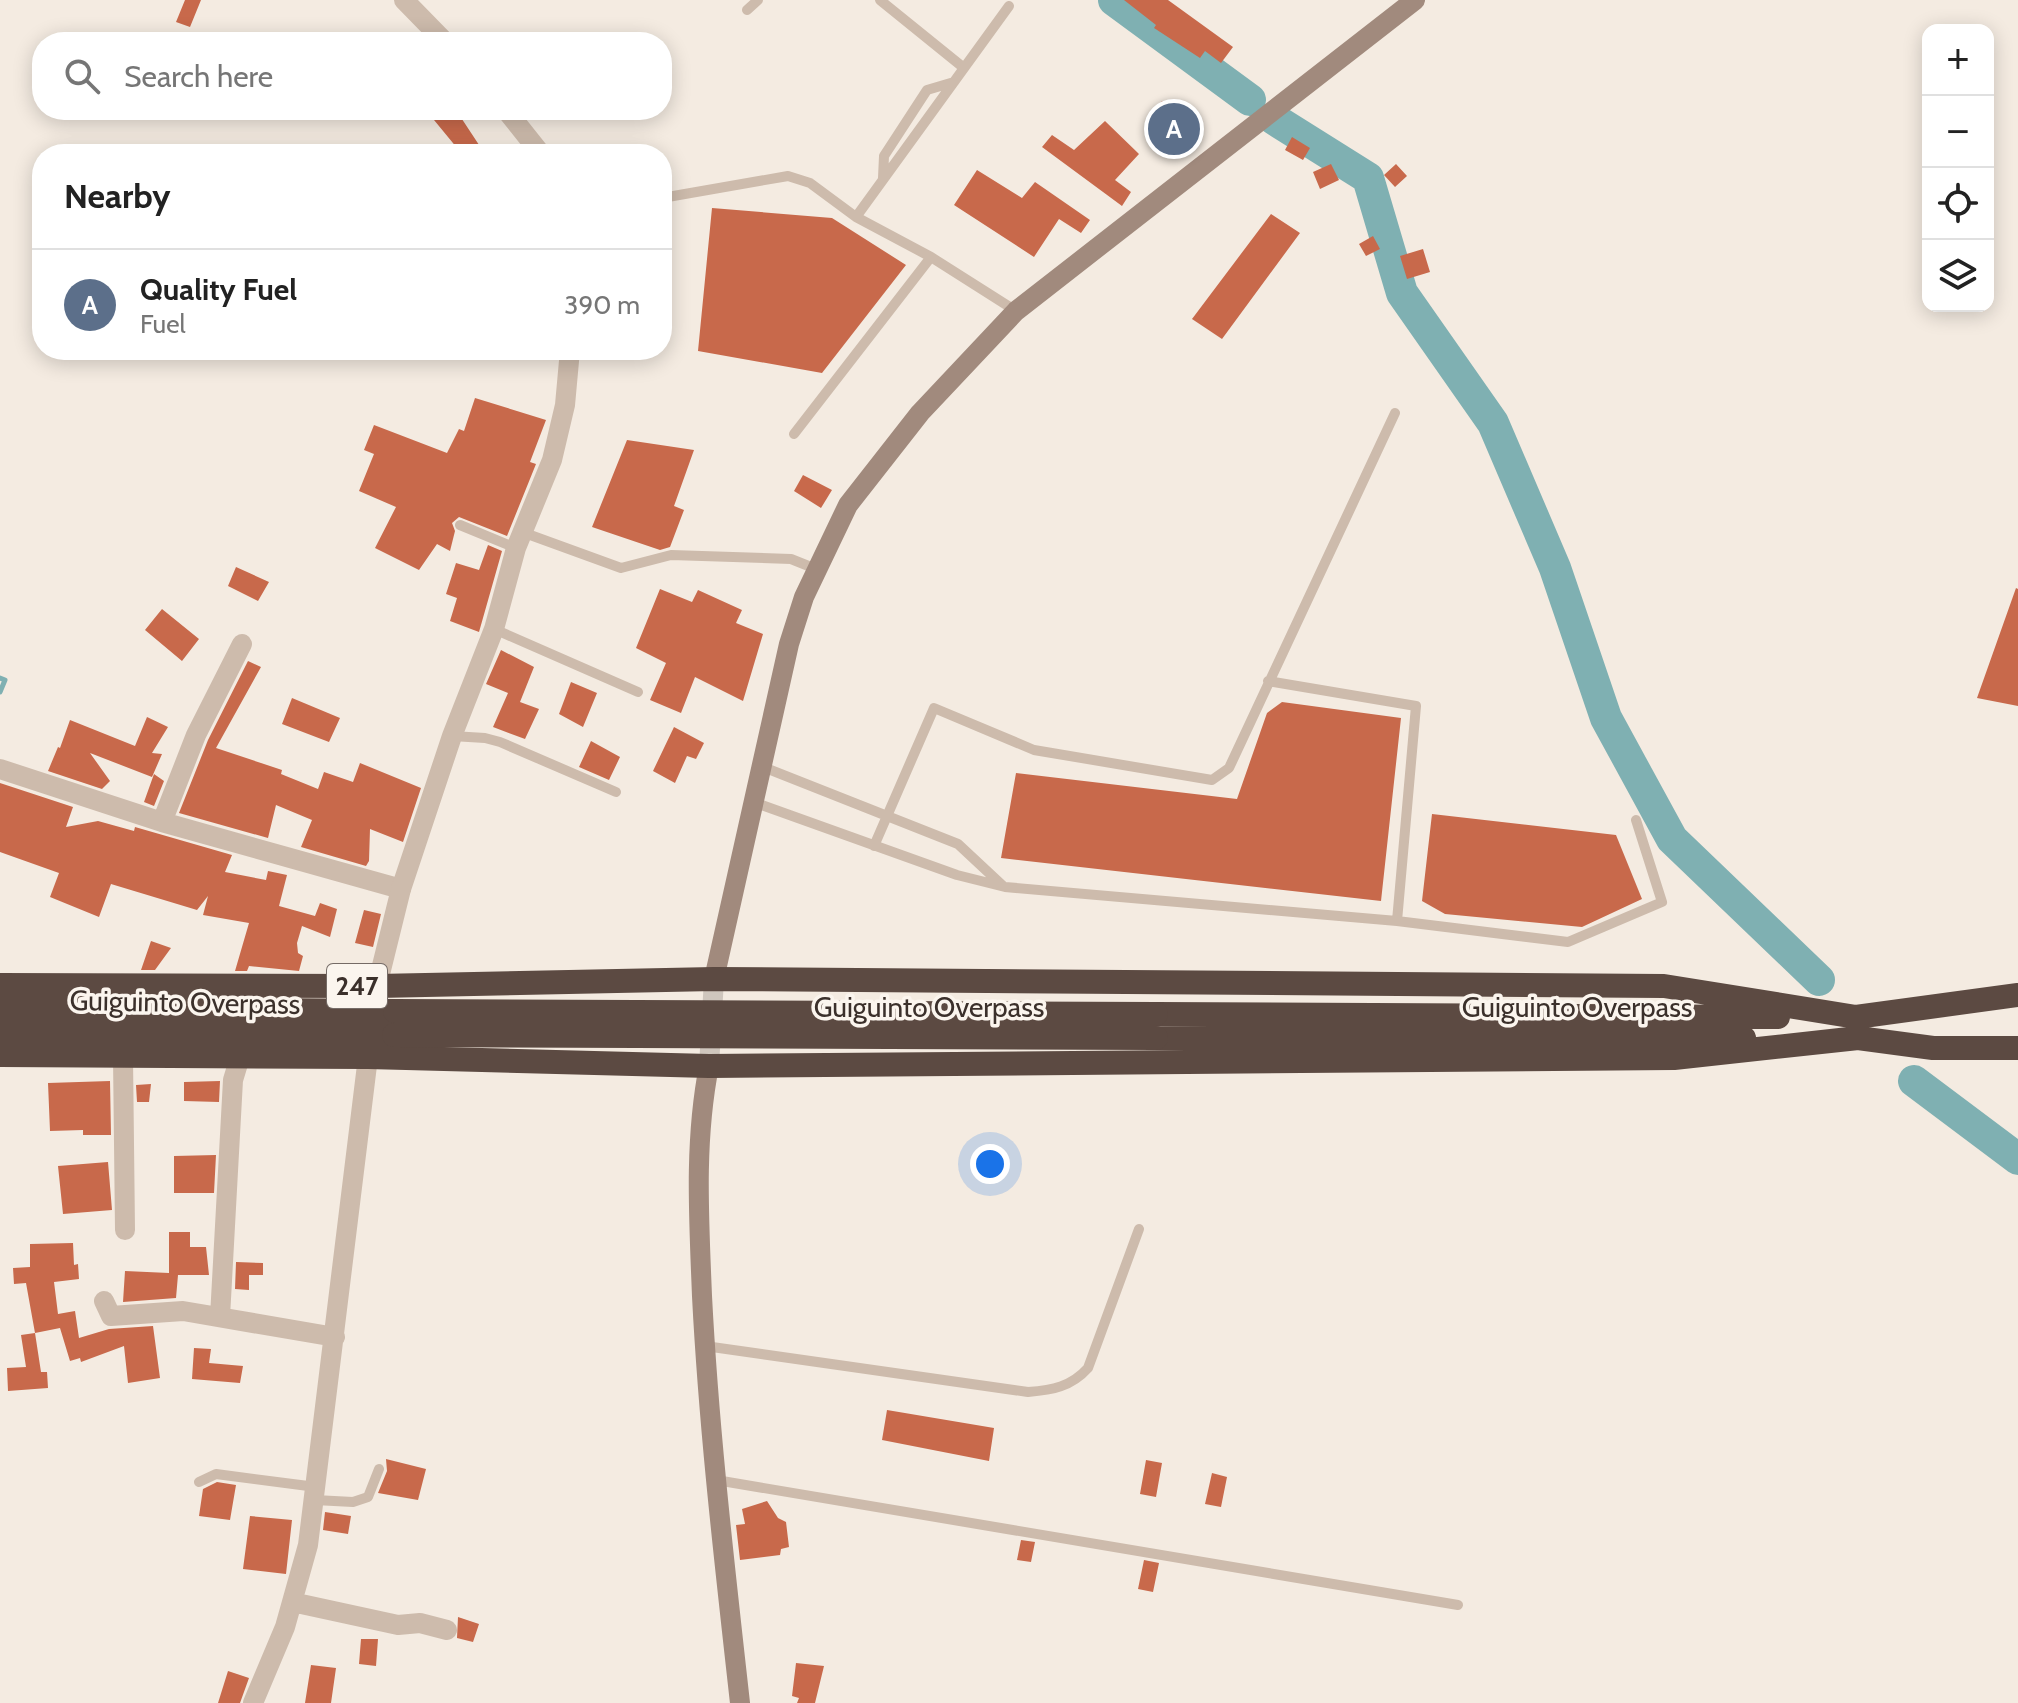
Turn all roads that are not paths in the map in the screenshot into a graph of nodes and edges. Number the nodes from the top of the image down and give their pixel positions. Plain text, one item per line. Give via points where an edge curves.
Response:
1 (404, 0) edge
2 (758, 0) edge
3 (880, 0) edge
4 (1415, 0) edge
5 (1009, 6) dead end
6 (747, 10) dead end
7 (435, 32) edge
8 (964, 68) junction
9 (954, 82) junction
10 (514, 120) edge
11 (533, 144) edge
12 (883, 178) junction
13 (672, 196) edge
14 (856, 217) junction
15 (931, 257) junction
16 (1016, 311) junction
17 (569, 360) edge
18 (1395, 413) dead end
19 (794, 434) dead end
20 (460, 525) dead end
21 (519, 540) junction
22 (816, 569) junction
23 (494, 629) junction
24 (242, 644) dead end
25 (1268, 681) junction
26 (638, 692) dead end
27 (452, 736) junction
28 (763, 767) junction
29 (0, 769) edge
30 (616, 792) dead end
31 (756, 803) junction
32 (887, 816) junction
33 (1636, 820) dead end
34 (162, 822) junction
35 (874, 846) junction
36 (1005, 887) junction
37 (401, 889) junction
38 (1397, 921) junction
39 (714, 979) junction
40 (0, 985) edge
41 (377, 986) junction
42 (2018, 995) edge
43 (0, 1008) edge
44 (394, 1023) junction
45 (1857, 1028) junction
46 (0, 1031) edge
47 (2018, 1048) edge
48 (0, 1055) edge
49 (123, 1057) junction
50 (240, 1057) junction
51 (368, 1057) junction
52 (709, 1066) junction
53 (1139, 1229) dead end
54 (125, 1230) dead end
55 (104, 1301) dead end
56 (220, 1317) junction
57 (335, 1337) junction
58 (705, 1346) junction
59 (379, 1469) dead end
60 (716, 1480) junction
61 (199, 1482) dead end
62 (315, 1494) junction
63 (292, 1602) junction
64 (1458, 1605) dead end
65 (447, 1630) dead end
66 (253, 1703) edge
67 (740, 1703) edge

1 - 7 street
2 - 6 lane
3 - 8 lane
4 - 16 main road
5 - 8 lane
8 - 9 lane
9 - 12 lane
9 - 12 lane via 927,90 884,156
10 - 11 street
12 - 14 lane
13 - 14 lane via 788,176 810,183
14 - 15 lane
15 - 16 lane
15 - 19 lane
16 - 22 main road via 882,458 848,505
17 - 21 street via 552,460
18 - 25 lane
20 - 21 lane
21 - 22 lane via 621,568 671,555 791,559
21 - 23 street
22 - 28 main road via 789,644
23 - 26 lane
23 - 27 street
24 - 34 street via 196,735
25 - 32 lane via 1229,768 1212,780 1034,750 934,708
25 - 38 lane via 1416,706
27 - 30 lane via 500,742
27 - 37 street
28 - 31 main road
28 - 32 lane
29 - 34 street
31 - 35 lane
31 - 39 main road
32 - 35 lane
32 - 36 lane via 958,844
33 - 38 lane via 1662,902 1583,939 1568,942
34 - 37 street
35 - 36 lane
36 - 38 lane
37 - 41 street
39 - 41 highway, 247
39 - 45 highway via 1664,986
40 - 41 highway, 247
42 - 45 highway
43 - 44 highway, Guiguinto Overpass
44 - 45 highway, Guiguinto Overpass, bridge
44 - 46 highway, Guiguinto Overpass
45 - 47 highway via 1933,1048
45 - 52 highway via 1674,1058
48 - 49 highway
49 - 50 highway
49 - 54 street
50 - 51 highway
50 - 56 street via 233,1080
51 - 52 highway
51 - 57 street
52 - 58 main road via 697,1198
53 - 58 lane via 1088,1368 1054,1390 1028,1392
55 - 56 street via 111,1316 183,1311
56 - 57 street
57 - 62 street
58 - 60 main road
59 - 62 lane via 368,1497 348,1502
60 - 64 lane
60 - 67 main road
61 - 62 lane via 216,1474
62 - 63 street
63 - 65 street
63 - 66 street

